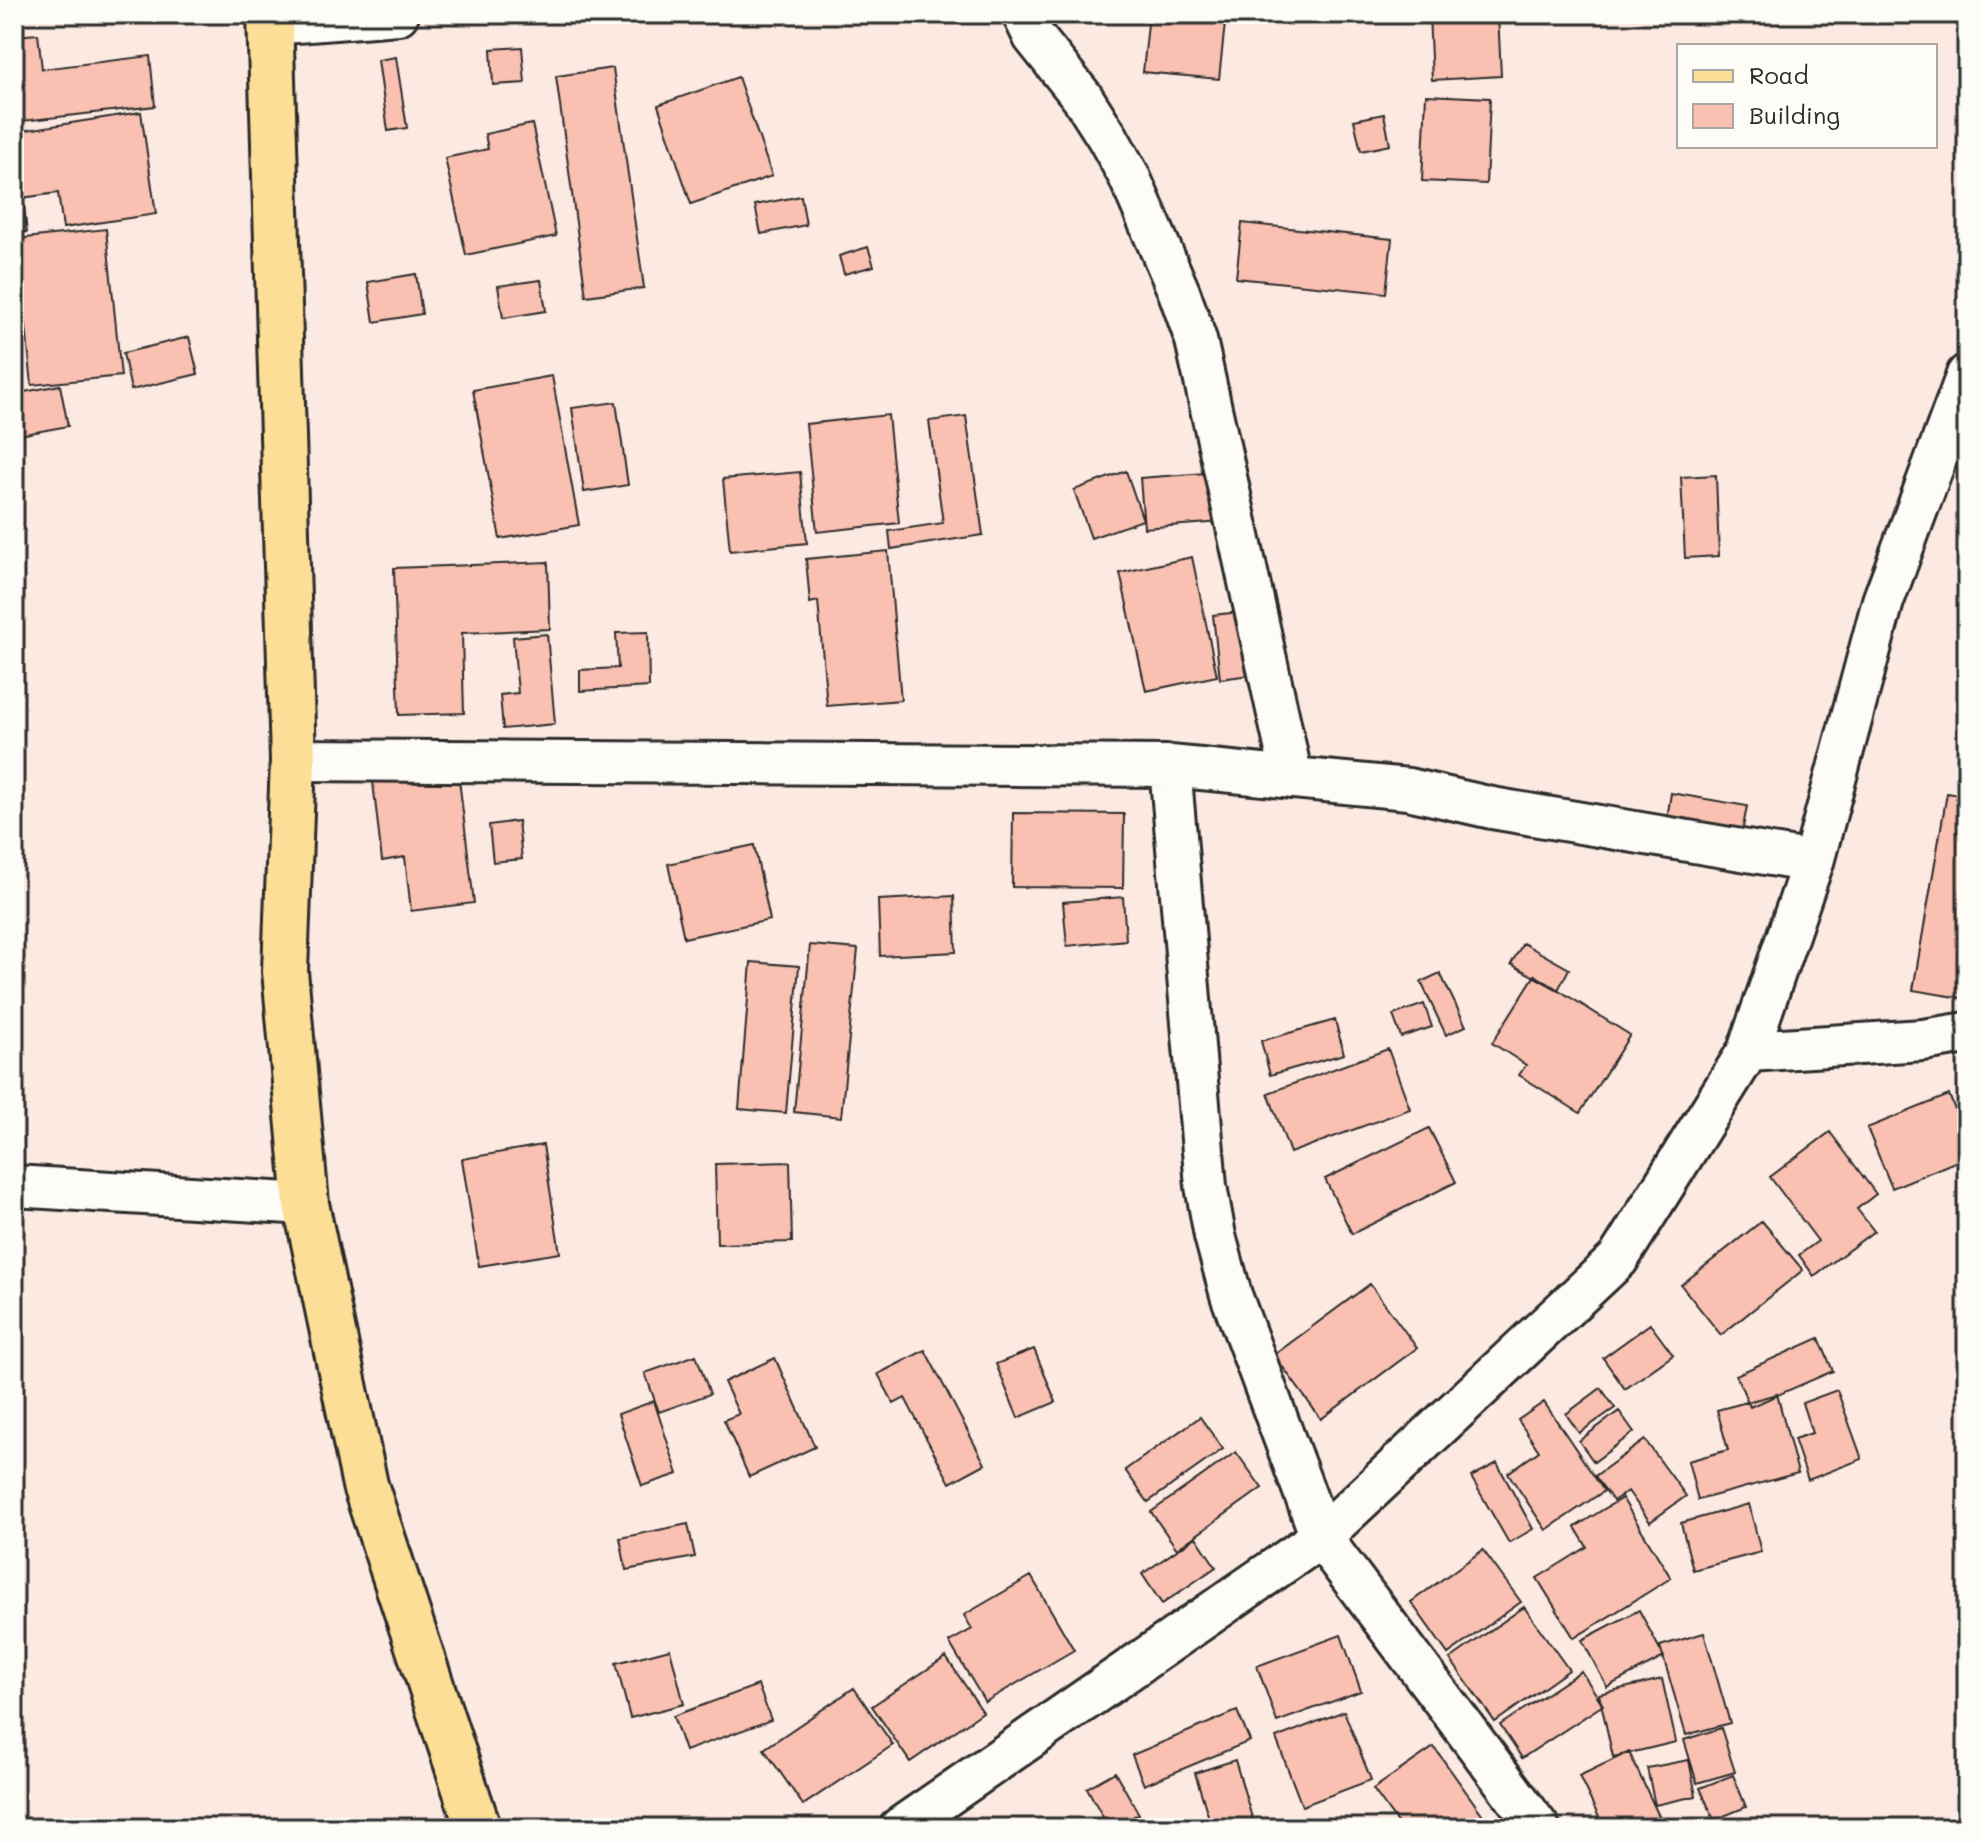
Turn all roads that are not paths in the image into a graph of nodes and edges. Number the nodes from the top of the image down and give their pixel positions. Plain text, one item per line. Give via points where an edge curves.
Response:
1 (398, 14) edge
2 (1023, 14) edge
3 (270, 19) edge
4 (1967, 375) edge
5 (293, 760) junction
6 (1170, 766) junction
7 (1292, 778) junction
8 (1813, 862) junction
9 (1967, 1033) edge
10 (1748, 1051) junction
11 (14, 1186) edge
12 (306, 1204) junction
13 (1321, 1537) junction
14 (478, 1828) edge
15 (900, 1828) edge
16 (1539, 1828) edge

1 - 3 street
2 - 7 street via 1122,163 1192,328
3 - 5 main road
4 - 8 street via 1883,601
5 - 6 street
5 - 12 main road via 285,971
6 - 7 street
6 - 13 street via 1206,1186 1215,1236 1231,1295
7 - 8 street via 1408,789
8 - 10 street
9 - 10 street
10 - 13 street via 1618,1259
11 - 12 street
12 - 14 main road via 365,1485
13 - 15 street
13 - 16 street

